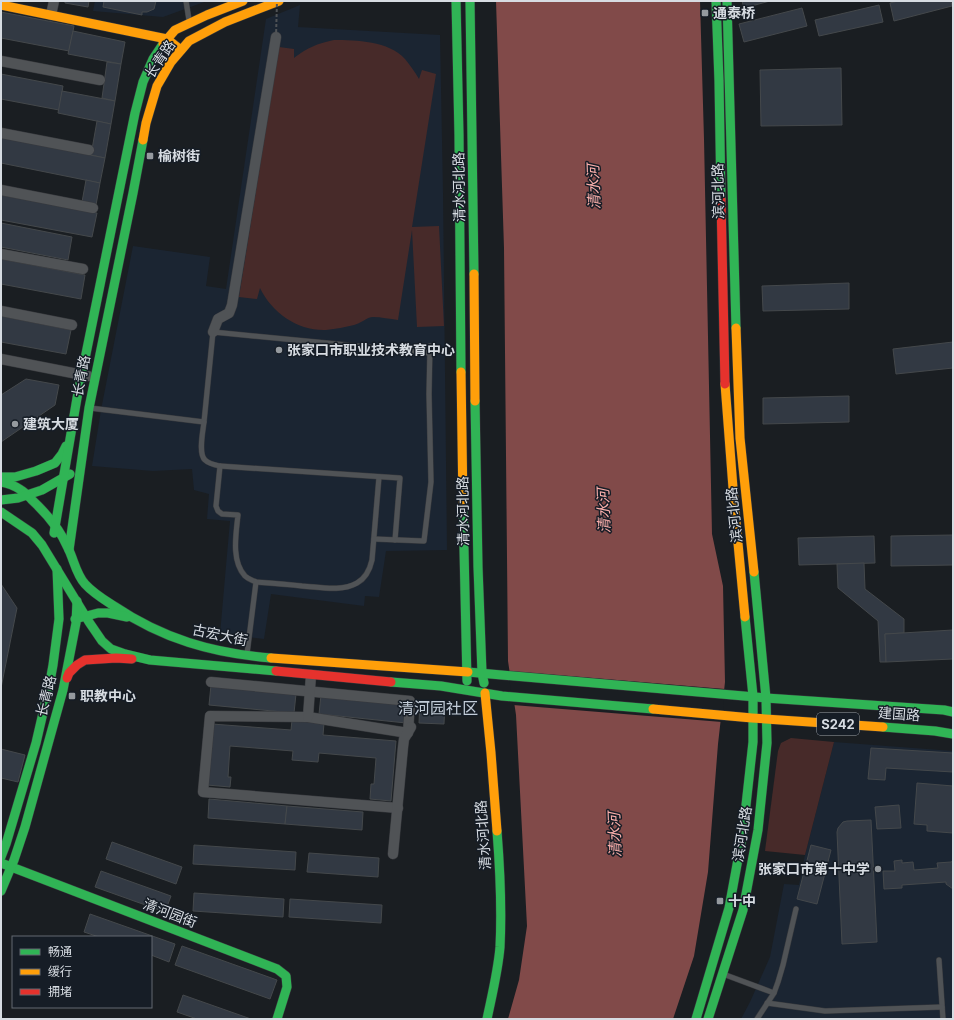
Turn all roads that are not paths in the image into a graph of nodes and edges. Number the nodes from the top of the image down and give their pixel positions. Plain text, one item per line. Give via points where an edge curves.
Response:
1 (54, 1) edge
2 (186, 1) edge
3 (243, 1) edge
4 (278, 1) edge
5 (456, 1) edge
6 (470, 1) edge
7 (716, 1) edge
8 (727, 1) edge
9 (1, 5) edge
10 (51, 16) junction
11 (190, 23) junction
12 (276, 36) road end
13 (167, 39) junction
14 (181, 50) junction
15 (1, 61) edge
16 (100, 80) dead end
17 (1, 133) edge
18 (89, 150) dead end
19 (1, 190) edge
20 (93, 208) dead end
21 (1, 254) edge
22 (83, 269) dead end
23 (1, 311) edge
24 (72, 325) dead end
25 (213, 332) junction
26 (430, 346) dead end
27 (430, 353) junction
28 (1, 359) edge
29 (82, 375) junction
30 (95, 377) junction
31 (89, 408) junction
32 (204, 422) junction
33 (70, 437) junction
34 (83, 449) junction
35 (220, 466) junction
36 (1, 477) edge
37 (379, 477) junction
38 (63, 478) junction
39 (1, 482) edge
40 (27, 496) junction
41 (1, 500) edge
42 (1, 512) edge
43 (55, 525) junction
44 (374, 539) junction
45 (395, 540) junction
46 (69, 550) junction
47 (57, 569) junction
48 (256, 582) junction
49 (77, 601) junction
50 (86, 616) junction
51 (76, 619) junction
52 (135, 620) junction
53 (57, 634) junction
54 (247, 656) junction
55 (150, 660) junction
56 (467, 672) junction
57 (482, 673) junction
58 (312, 675) junction
59 (211, 682) dead end
60 (415, 684) junction
61 (63, 690) junction
62 (467, 690) junction
63 (310, 691) junction
64 (485, 693) junction
65 (725, 694) joint
66 (752, 696) junction
67 (766, 698) junction
68 (953, 712) edge
69 (723, 715) joint
70 (308, 717) junction
71 (752, 718) junction
72 (767, 719) junction
73 (408, 733) junction
74 (953, 734) edge
75 (398, 808) junction
76 (394, 854) dead end
77 (1, 856) edge
78 (1, 863) edge
79 (11, 867) junction
80 (1, 891) edge
81 (796, 909) dead end
82 (939, 960) dead end
83 (711, 970) junction
84 (723, 974) junction
85 (774, 993) junction
86 (767, 1003) junction
87 (942, 1007) junction
88 (277, 1019) edge
89 (487, 1019) edge
90 (696, 1019) edge
91 (708, 1019) edge
92 (757, 1019) edge
93 (943, 1019) edge

1 - 10 street
2 - 11 lane
3 - 11 main road, 长青路
4 - 14 main road, 长青路 via 225,22 189,41
5 - 56 main road, 清水河北路
6 - 57 main road, 清水河北路 via 475,398
7 - 66 main road, 滨河北路 via 725,382
8 - 67 main road, 滨河北路 via 740,438
9 - 10 main road
10 - 13 main road
11 - 13 main road, 长青路 via 175,30
12 - 25 street via 232,305 229,313 218,319
13 - 14 main road
13 - 29 main road, 长青路 via 153,59 143,82 135,113
14 - 30 main road, 长青路 via 170,62 157,86 146,123
15 - 16 street
17 - 18 street
19 - 20 street
21 - 22 street
23 - 24 street
25 - 27 lane
25 - 32 lane
26 - 27 lane
27 - 45 lane via 431,482 424,541
28 - 29 street
29 - 30 street
29 - 33 main road, 长青路
30 - 31 main road, 长青路
31 - 32 lane
31 - 34 main road, 长青路
32 - 35 lane via 202,456 210,463
33 - 36 main road via 55,463 15,477
33 - 38 main road, 长青路
34 - 38 main road via 78,464
34 - 46 main road, 长青路
35 - 37 lane
35 - 48 lane via 216,506 222,514 238,515 235,549 238,563 245,576
37 - 44 lane
37 - 45 lane via 400,478
38 - 40 main road
38 - 43 main road, 长青路
39 - 40 main road, 古宏大街 via 19,488
40 - 41 main road
40 - 43 main road, 古宏大街
42 - 47 main road, 古宏大街 via 32,533
43 - 46 main road, 古宏大街
43 - 47 main road, 长青路
44 - 45 lane
44 - 48 lane via 372,560 366,576 348,587
46 - 49 main road, 长青路
46 - 52 main road, 古宏大街 via 83,581 93,592
47 - 49 main road, 古宏大街
47 - 53 main road, 长青路
48 - 54 lane
49 - 50 main road, 古宏大街
49 - 51 main road, 长青路
50 - 51 main road
50 - 52 main road via 108,613
50 - 55 main road, 古宏大街 via 102,641 111,649
51 - 53 main road via 68,621
51 - 61 main road, 长青路
52 - 54 main road, 古宏大街 via 159,633 185,642
53 - 77 main road, 长青路 via 49,687 36,743
54 - 56 main road, 古宏大街
55 - 58 main road, 古宏大街
55 - 61 main road via 85,660 69,673
56 - 57 main road, 古宏大街
56 - 62 main road, 清水河北路
57 - 64 main road, 清水河北路
57 - 65 main road, 古宏大街 / S242
58 - 60 main road, 古宏大街
58 - 63 street
59 - 63 street
60 - 62 main road, 古宏大街
60 - 73 street via 412,724
61 - 79 main road, 长青路 via 25,827
62 - 64 main road, 古宏大街
63 - 70 street
63 - 73 street via 410,701
64 - 69 main road, 古宏大街 / S242
64 - 89 main road, 清水河北路 via 501,910 500,948
65 - 66 main road, 建国路 / S242
66 - 67 main road, 建国路 / S242
66 - 71 main road, 滨河北路
67 - 68 main road, 建国路 / S242
67 - 72 main road, 滨河北路
69 - 71 main road, 建国路 / S242
70 - 73 street
70 - 75 street via 210,716 203,792
71 - 72 main road, 建国路 / S242
71 - 83 main road, 滨河北路 via 753,742 743,832 729,908
72 - 74 main road, 建国路 / S242
72 - 84 main road, 滨河北路 via 758,830 742,910
73 - 75 street via 404,739
75 - 76 street
78 - 79 main road, 清河园街
79 - 80 main road, 长青路
79 - 88 main road, 清河园街 via 277,969 286,976 286,987
81 - 85 lane
82 - 87 lane
83 - 84 lane
83 - 90 main road, 滨河北路
84 - 85 lane
84 - 91 main road, 滨河北路
85 - 86 lane
86 - 87 lane via 825,1011
86 - 92 lane
87 - 93 lane

